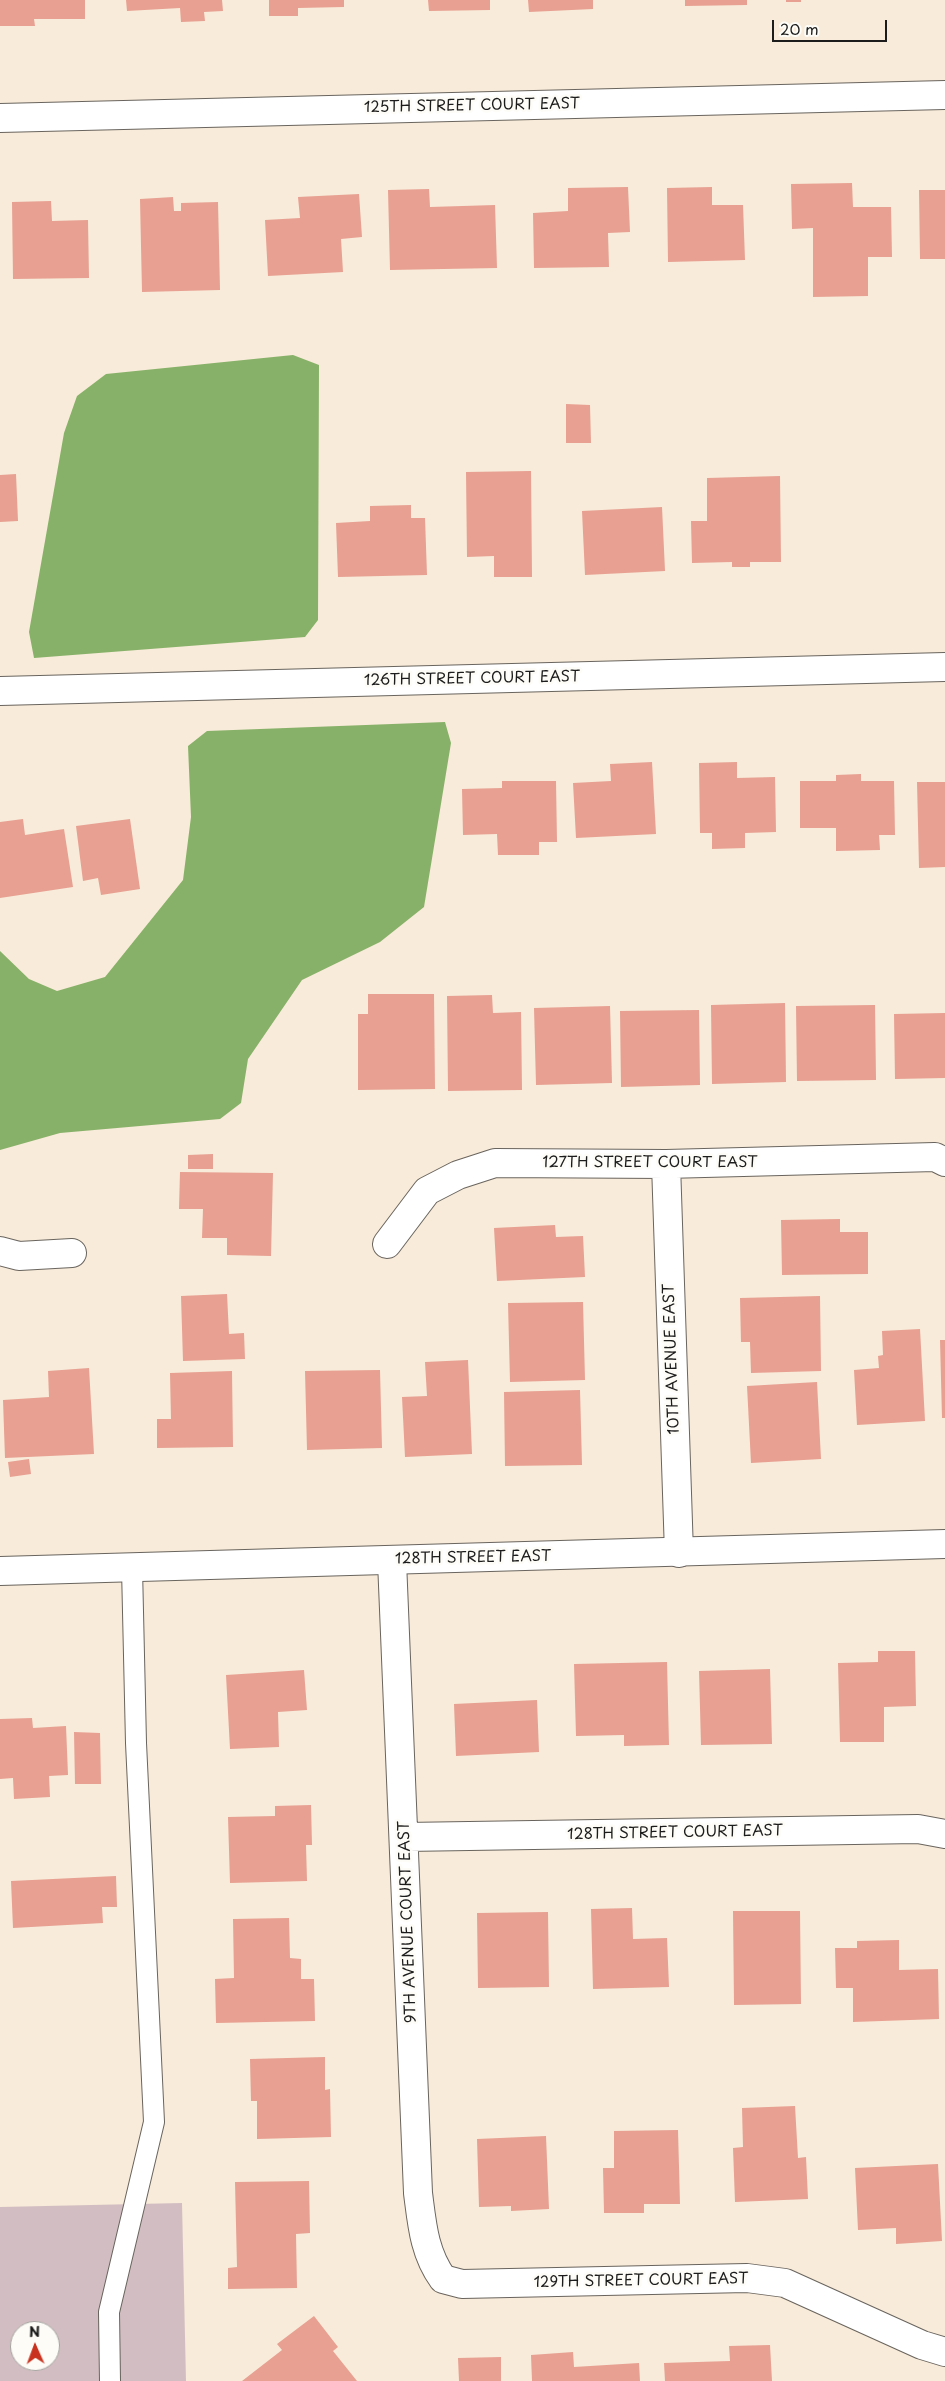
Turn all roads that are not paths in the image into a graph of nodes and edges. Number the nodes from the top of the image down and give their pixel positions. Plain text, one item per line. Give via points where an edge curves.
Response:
1 (945, 95) edge
2 (0, 118) edge
3 (945, 667) edge
4 (0, 691) edge
5 (945, 1162) edge
6 (666, 1164) junction
7 (387, 1244) dead end
8 (0, 1251) edge
9 (72, 1253) dead end
10 (945, 1544) edge
11 (679, 1553) junction
12 (392, 1560) junction
13 (132, 1568) junction
14 (0, 1571) edge
15 (945, 1834) edge
16 (405, 1837) junction
17 (443, 2279) joint
18 (945, 2352) edge
19 (110, 2381) edge

1 - 2 street, 125TH STREET COURT EAST
3 - 4 street, 126TH STREET COURT EAST
5 - 6 street, 127TH STREET COURT EAST via 935,1158
6 - 7 street, 127TH STREET COURT EAST via 495,1163 458,1175 427,1191
6 - 11 street, 10TH AVENUE EAST
8 - 9 street via 19,1256
10 - 11 street, 128TH STREET EAST
11 - 12 street, 128TH STREET EAST
12 - 13 street, 128TH STREET EAST
12 - 16 street, 9TH AVENUE COURT EAST
13 - 14 street, 128TH STREET EAST
13 - 19 lane via 136,1744 154,2122 109,2312
15 - 16 street, 128TH STREET COURT EAST via 918,1829
16 - 17 street, 9TH AVENUE COURT EAST via 418,2193 426,2246 434,2267
17 - 18 street, 129TH STREET COURT EAST via 462,2284 756,2279 784,2284 922,2346

